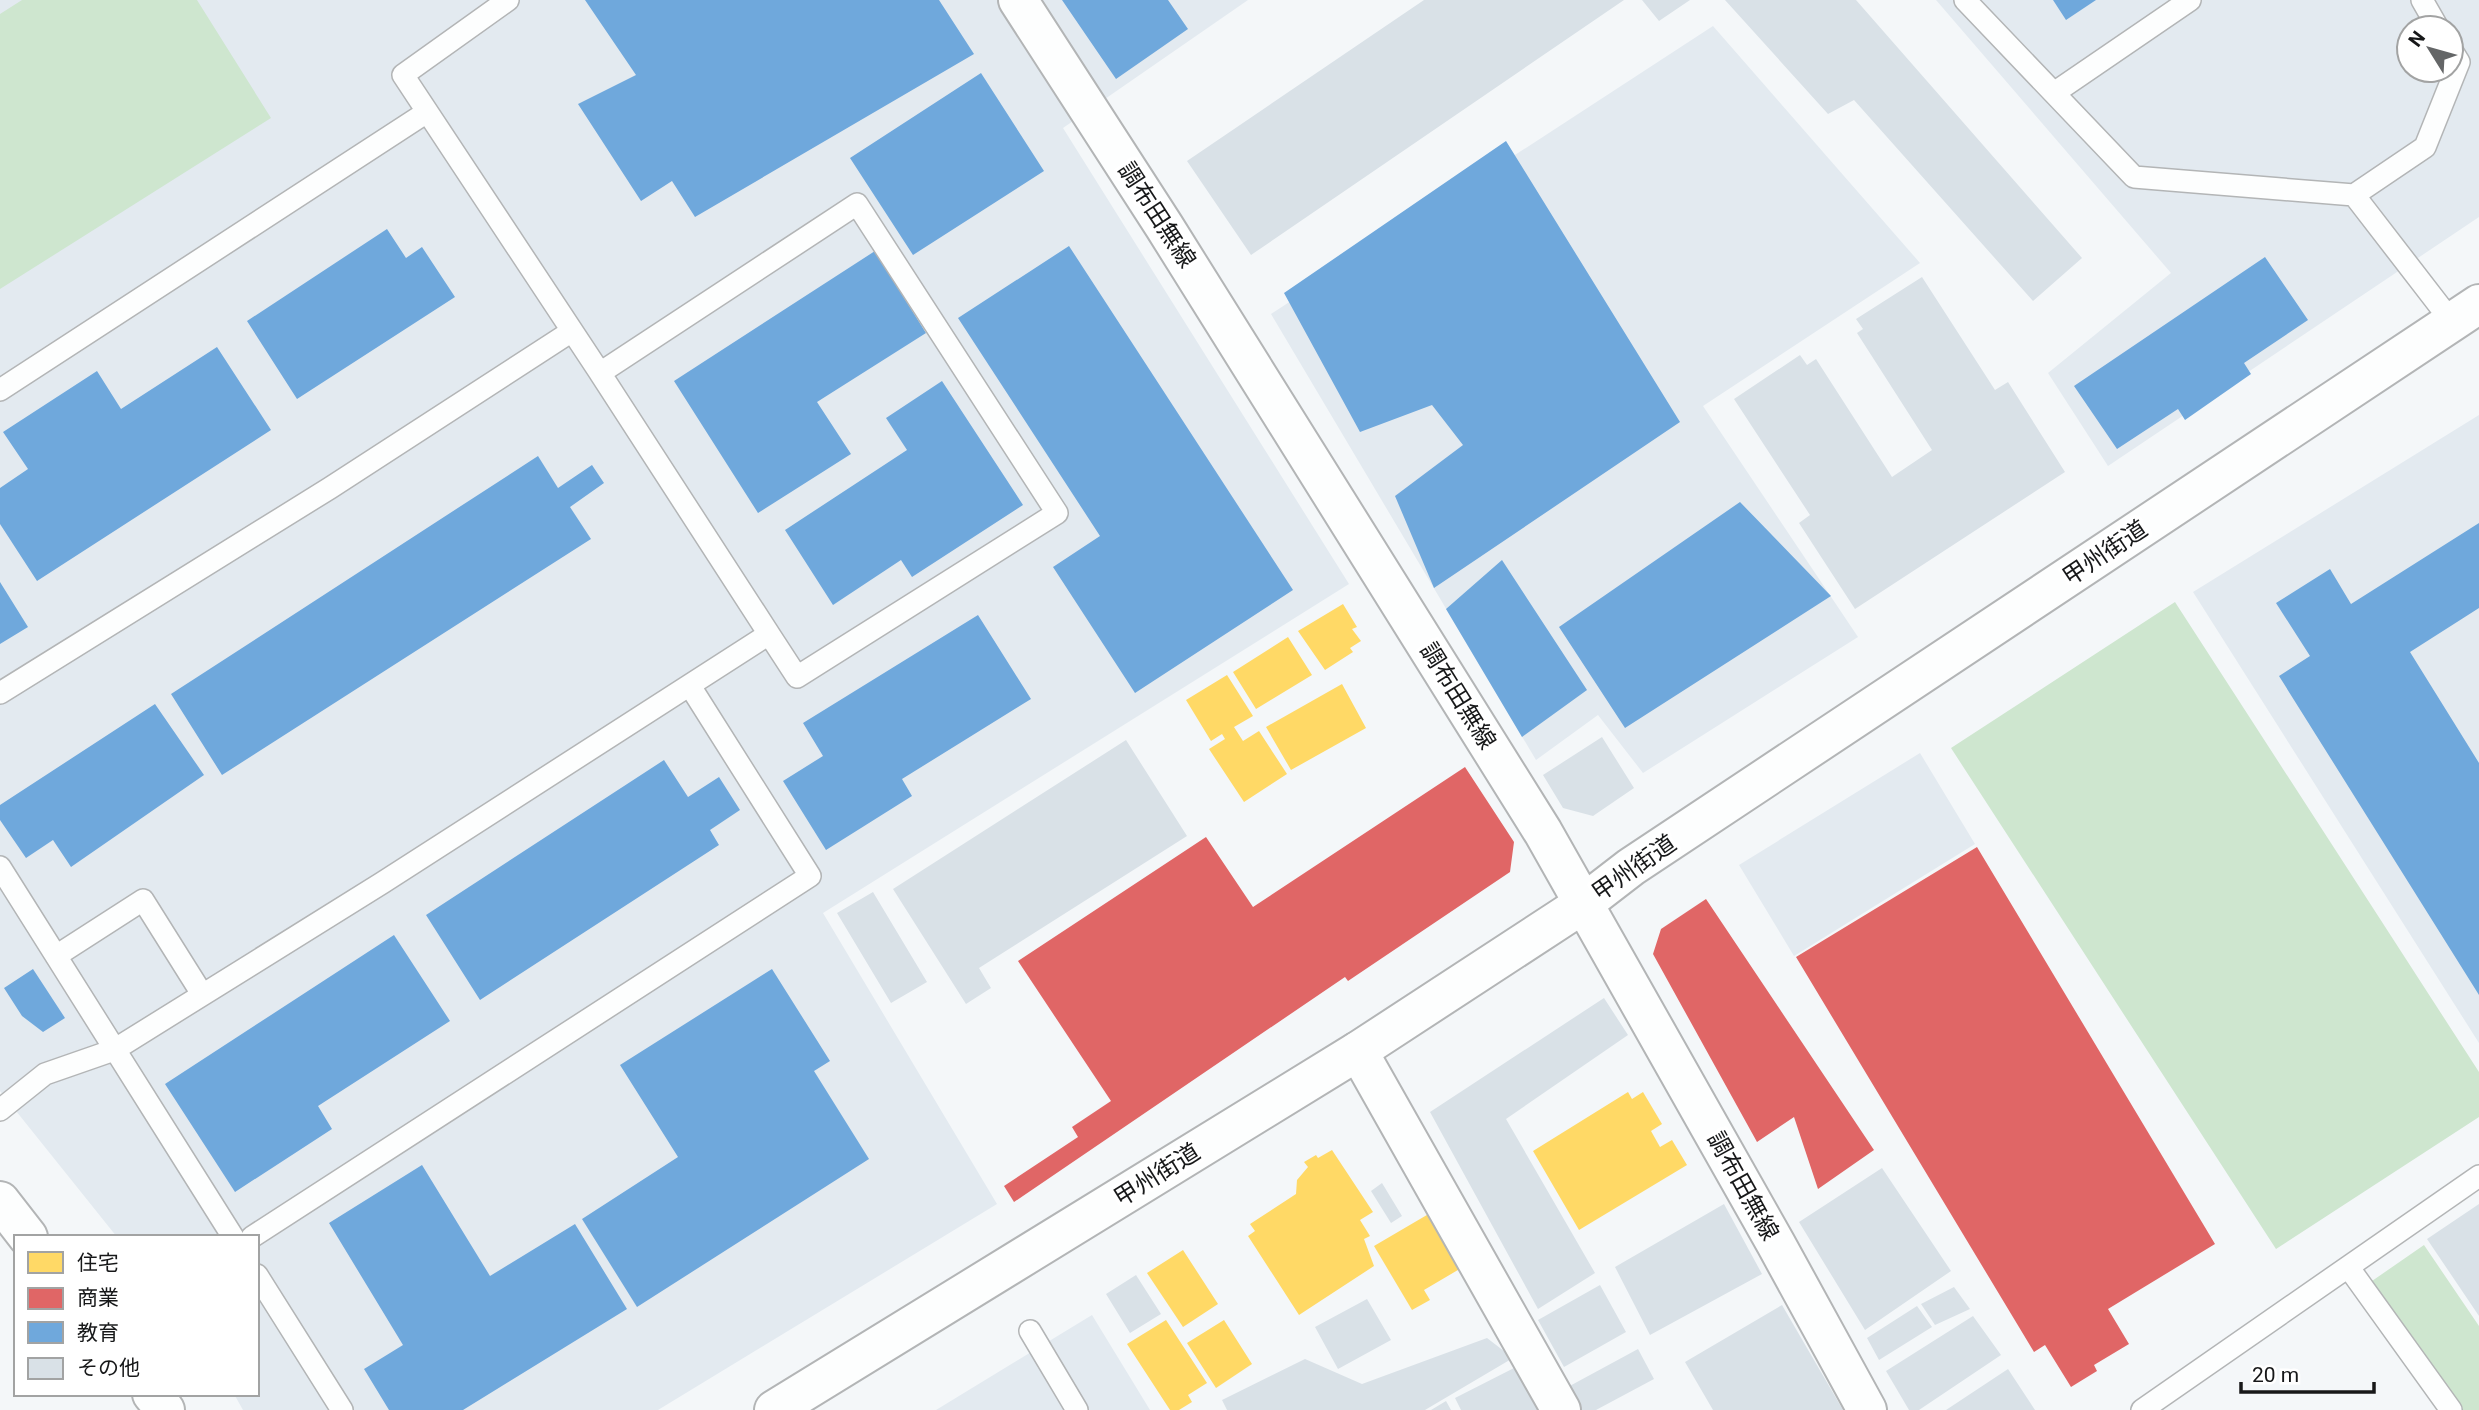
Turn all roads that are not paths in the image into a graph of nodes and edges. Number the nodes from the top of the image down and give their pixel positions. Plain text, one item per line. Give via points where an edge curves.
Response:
1 (508, 0) edge
2 (1018, 0) edge
3 (1965, 0) edge
4 (2190, 0) edge
5 (2450, 84) edge
6 (2053, 93) junction
7 (427, 112) junction
8 (2354, 195) junction
9 (2465, 313) edge
10 (572, 331) junction
11 (600, 373) junction
12 (0, 390) edge
13 (769, 634) junction
14 (690, 685) junction
15 (0, 694) edge
16 (0, 867) edge
17 (1583, 904) junction
18 (56, 956) junction
19 (202, 994) junction
20 (114, 1050) junction
21 (1358, 1051) junction
22 (0, 1110) edge
23 (2479, 1176) edge
24 (0, 1201) edge
25 (26, 1235) edge
26 (232, 1235) edge
27 (255, 1235) edge
28 (2348, 1268) junction
29 (259, 1278) edge
30 (1030, 1331) dead end
31 (154, 1396) edge
32 (165, 1410) edge
33 (342, 1410) edge
34 (774, 1410) edge
35 (1077, 1410) edge
36 (1561, 1410) edge
37 (1867, 1410) edge
38 (2142, 1410) edge
39 (2451, 1410) edge

1 - 7 lane via 403,75
2 - 17 main road, 調布田無線 via 1536,820
3 - 6 lane
4 - 6 lane
5 - 8 lane via 2425,147
6 - 8 lane via 2134,177
7 - 10 lane
7 - 12 lane
8 - 9 lane
9 - 17 main road, 甲州街道 via 1631,867
10 - 11 lane
10 - 15 lane
11 - 13 lane
11 - 13 lane via 857,204 1057,513 797,677
13 - 14 lane
14 - 19 lane
14 - 27 lane via 810,876
16 - 18 lane
17 - 21 main road, 甲州街道
17 - 37 main road, 調布田無線
18 - 19 lane via 143,900
18 - 20 lane
19 - 20 lane
20 - 22 lane via 45,1074
20 - 26 lane
21 - 34 main road, 甲州街道
21 - 36 main road
23 - 28 lane
24 - 25 main road
28 - 38 lane
28 - 39 lane
29 - 33 lane
30 - 35 lane
31 - 32 main road

